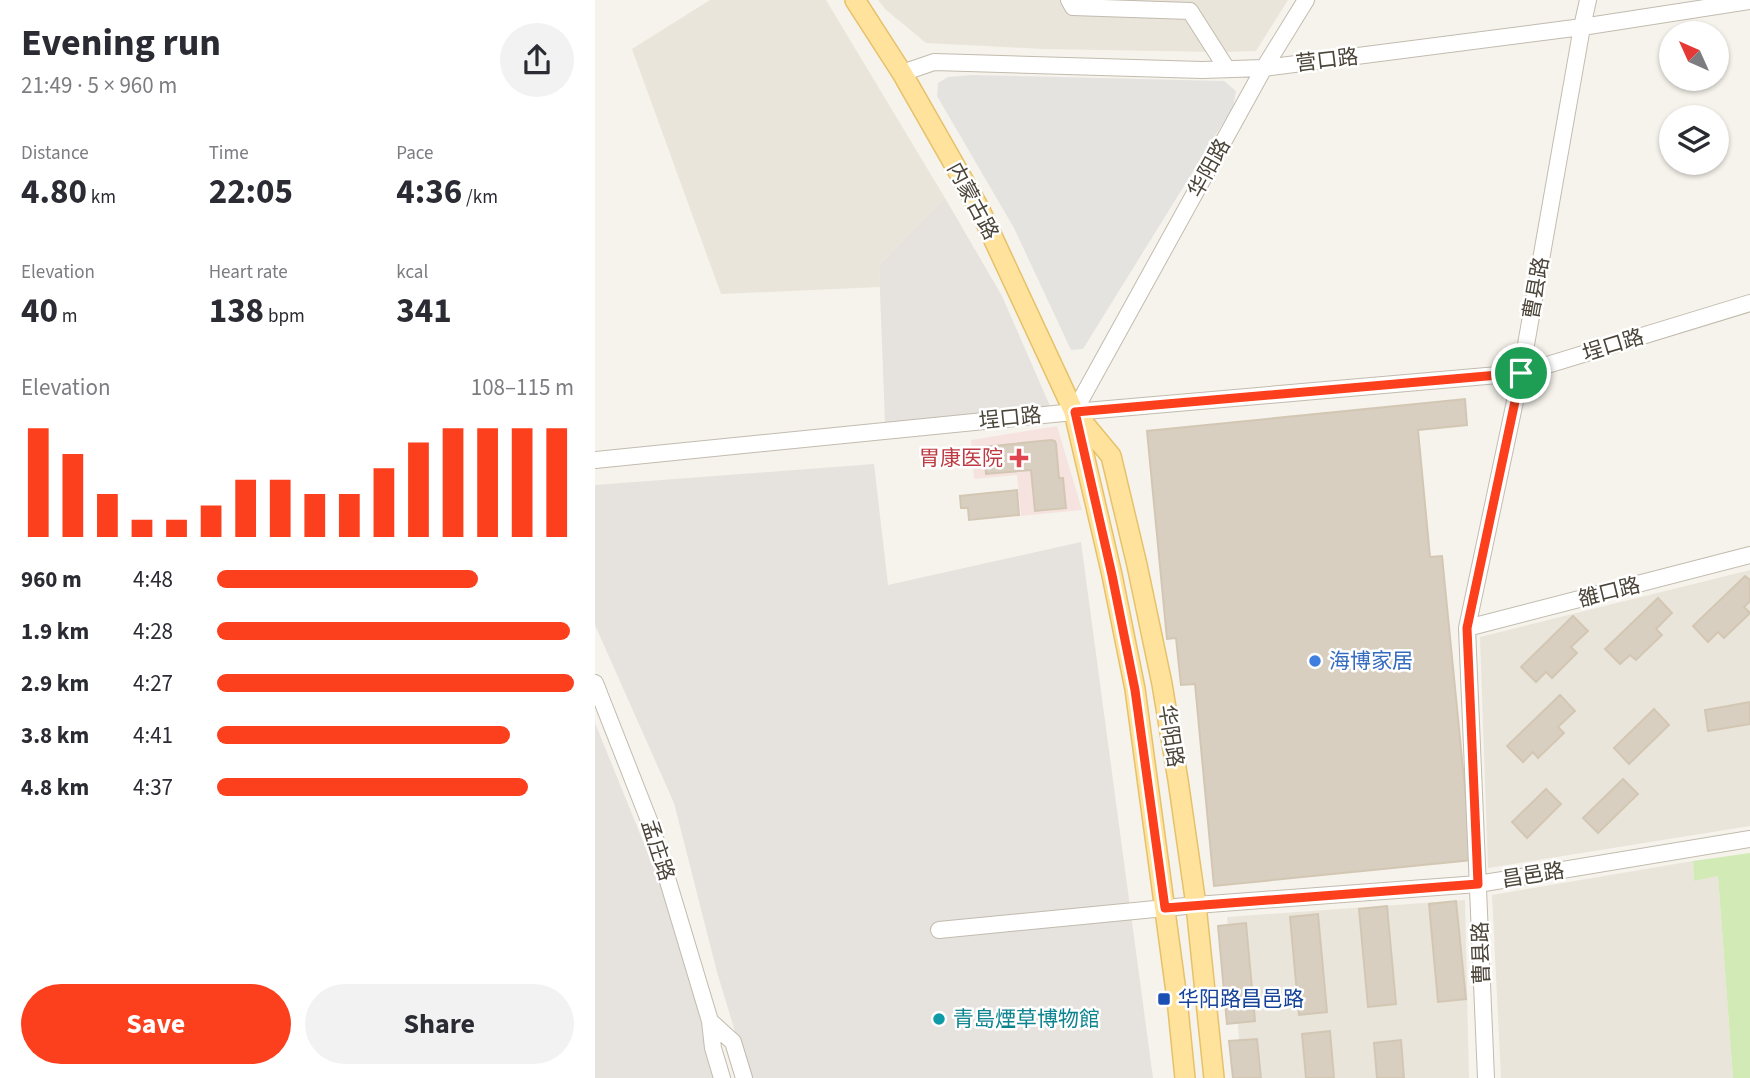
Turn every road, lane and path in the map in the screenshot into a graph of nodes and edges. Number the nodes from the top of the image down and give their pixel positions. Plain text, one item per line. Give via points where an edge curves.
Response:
1 (855, 0) edge
2 (1069, 0) edge
3 (1305, 0) edge
4 (1588, 0) edge
5 (1750, 1) edge
6 (1582, 27) junction
7 (1264, 68) junction
8 (1227, 69) junction
9 (902, 73) junction
10 (1750, 303) edge
11 (1521, 373) junction
12 (1075, 412) junction
13 (595, 460) edge
14 (1750, 555) edge
15 (1467, 628) junction
16 (595, 683) edge
17 (1750, 839) edge
18 (1478, 884) junction
19 (1196, 905) junction
20 (1165, 908) junction
21 (939, 930) dead end
22 (710, 1021) junction
23 (722, 1078) edge
24 (744, 1078) edge
25 (1185, 1078) edge
26 (1214, 1078) edge
27 (1486, 1078) edge

1 - 9 main road, 内蒙古路
2 - 8 street via 1073,7 1190,11
3 - 7 street, 华阳路
4 - 6 street, 曹县路
5 - 6 street, 营口路
6 - 7 street, 营口路
6 - 11 street, 曹县路
7 - 8 street, 营口路
7 - 12 street, 华阳路
8 - 9 street, 营口路 via 934,62
9 - 12 main road, 内蒙古路 via 979,208
10 - 11 street, 埕口路
11 - 12 street, 埕口路
11 - 15 street, 曹县路
12 - 13 street, 埕口路
12 - 19 main road, 华阳路 via 1111,456 1162,684
12 - 20 main road, 华阳路 via 1135,690
14 - 15 street, 雒口路
15 - 18 street, 曹县路
16 - 22 street, 孟庄路 via 652,828
17 - 18 street, 昌邑路
18 - 19 street, 昌邑路
18 - 27 street, 曹县路
19 - 20 street, 昌邑路
19 - 26 main road, 华阳路
20 - 21 street, 昌邑路
20 - 25 main road, 华阳路
22 - 23 street, 孟庄路
22 - 24 street, 孟庄路 via 733,1042

